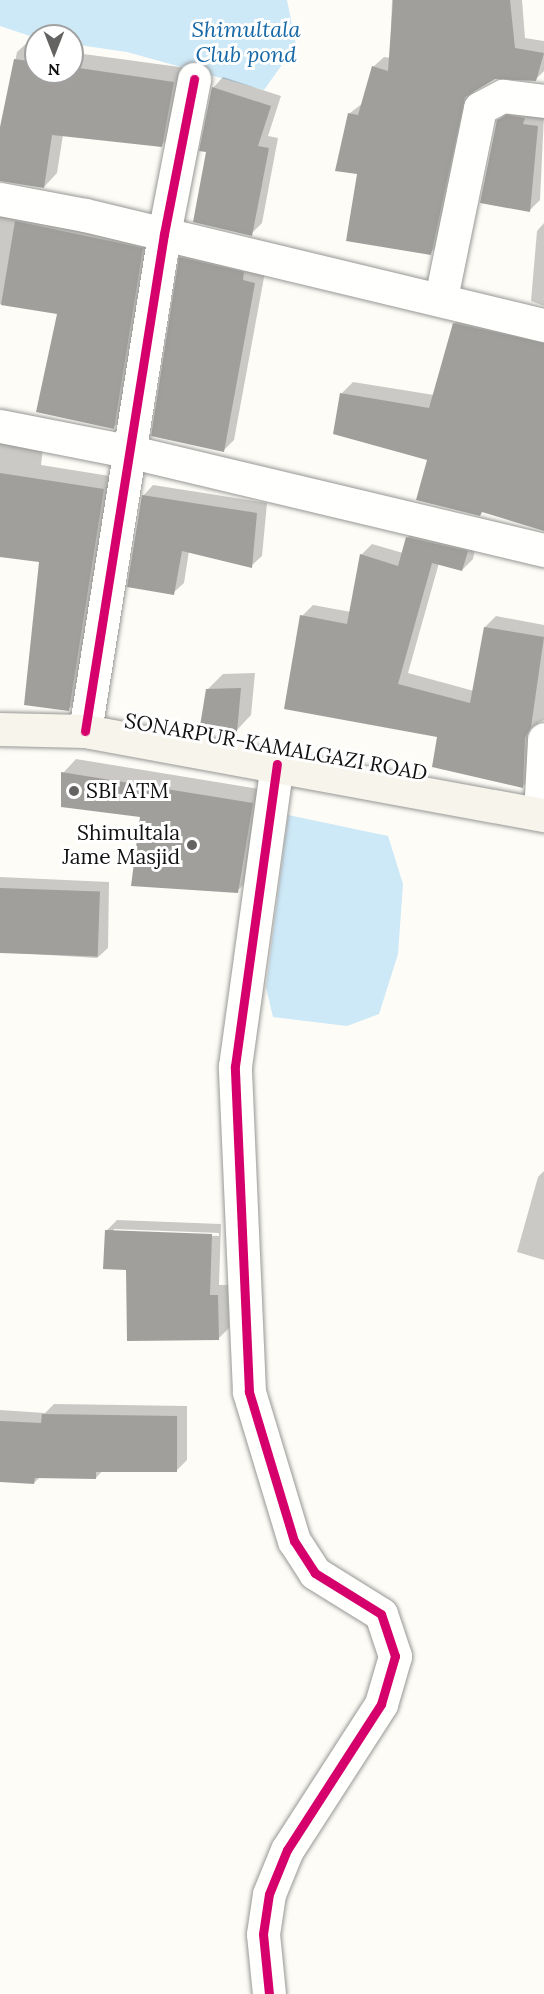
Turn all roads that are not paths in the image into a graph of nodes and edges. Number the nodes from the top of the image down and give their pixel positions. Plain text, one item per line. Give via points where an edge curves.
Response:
1 (194, 79) dead end
2 (543, 98) edge
3 (0, 199) edge
4 (164, 234) junction
5 (441, 298) junction
6 (544, 325) edge
7 (0, 426) edge
8 (128, 452) junction
9 (544, 550) edge
10 (0, 729) edge
11 (85, 731) junction
12 (544, 739) edge
13 (277, 765) junction
14 (542, 814) edge
15 (269, 1994) edge

1 - 4 street
2 - 5 street via 503,96 480,108
3 - 4 street
4 - 5 street
4 - 8 street
5 - 6 street
7 - 8 street
8 - 9 street
8 - 11 street
10 - 11 main road, SONARPUR-KAMALGAZI ROAD
11 - 13 main road, SONARPUR-KAMALGAZI ROAD
12 - 14 street
13 - 14 main road, SONARPUR-KAMALGAZI ROAD
13 - 15 street via 235,1066 249,1392 294,1541 315,1573 381,1614 395,1656 381,1704 287,1850 269,1894 263,1934

